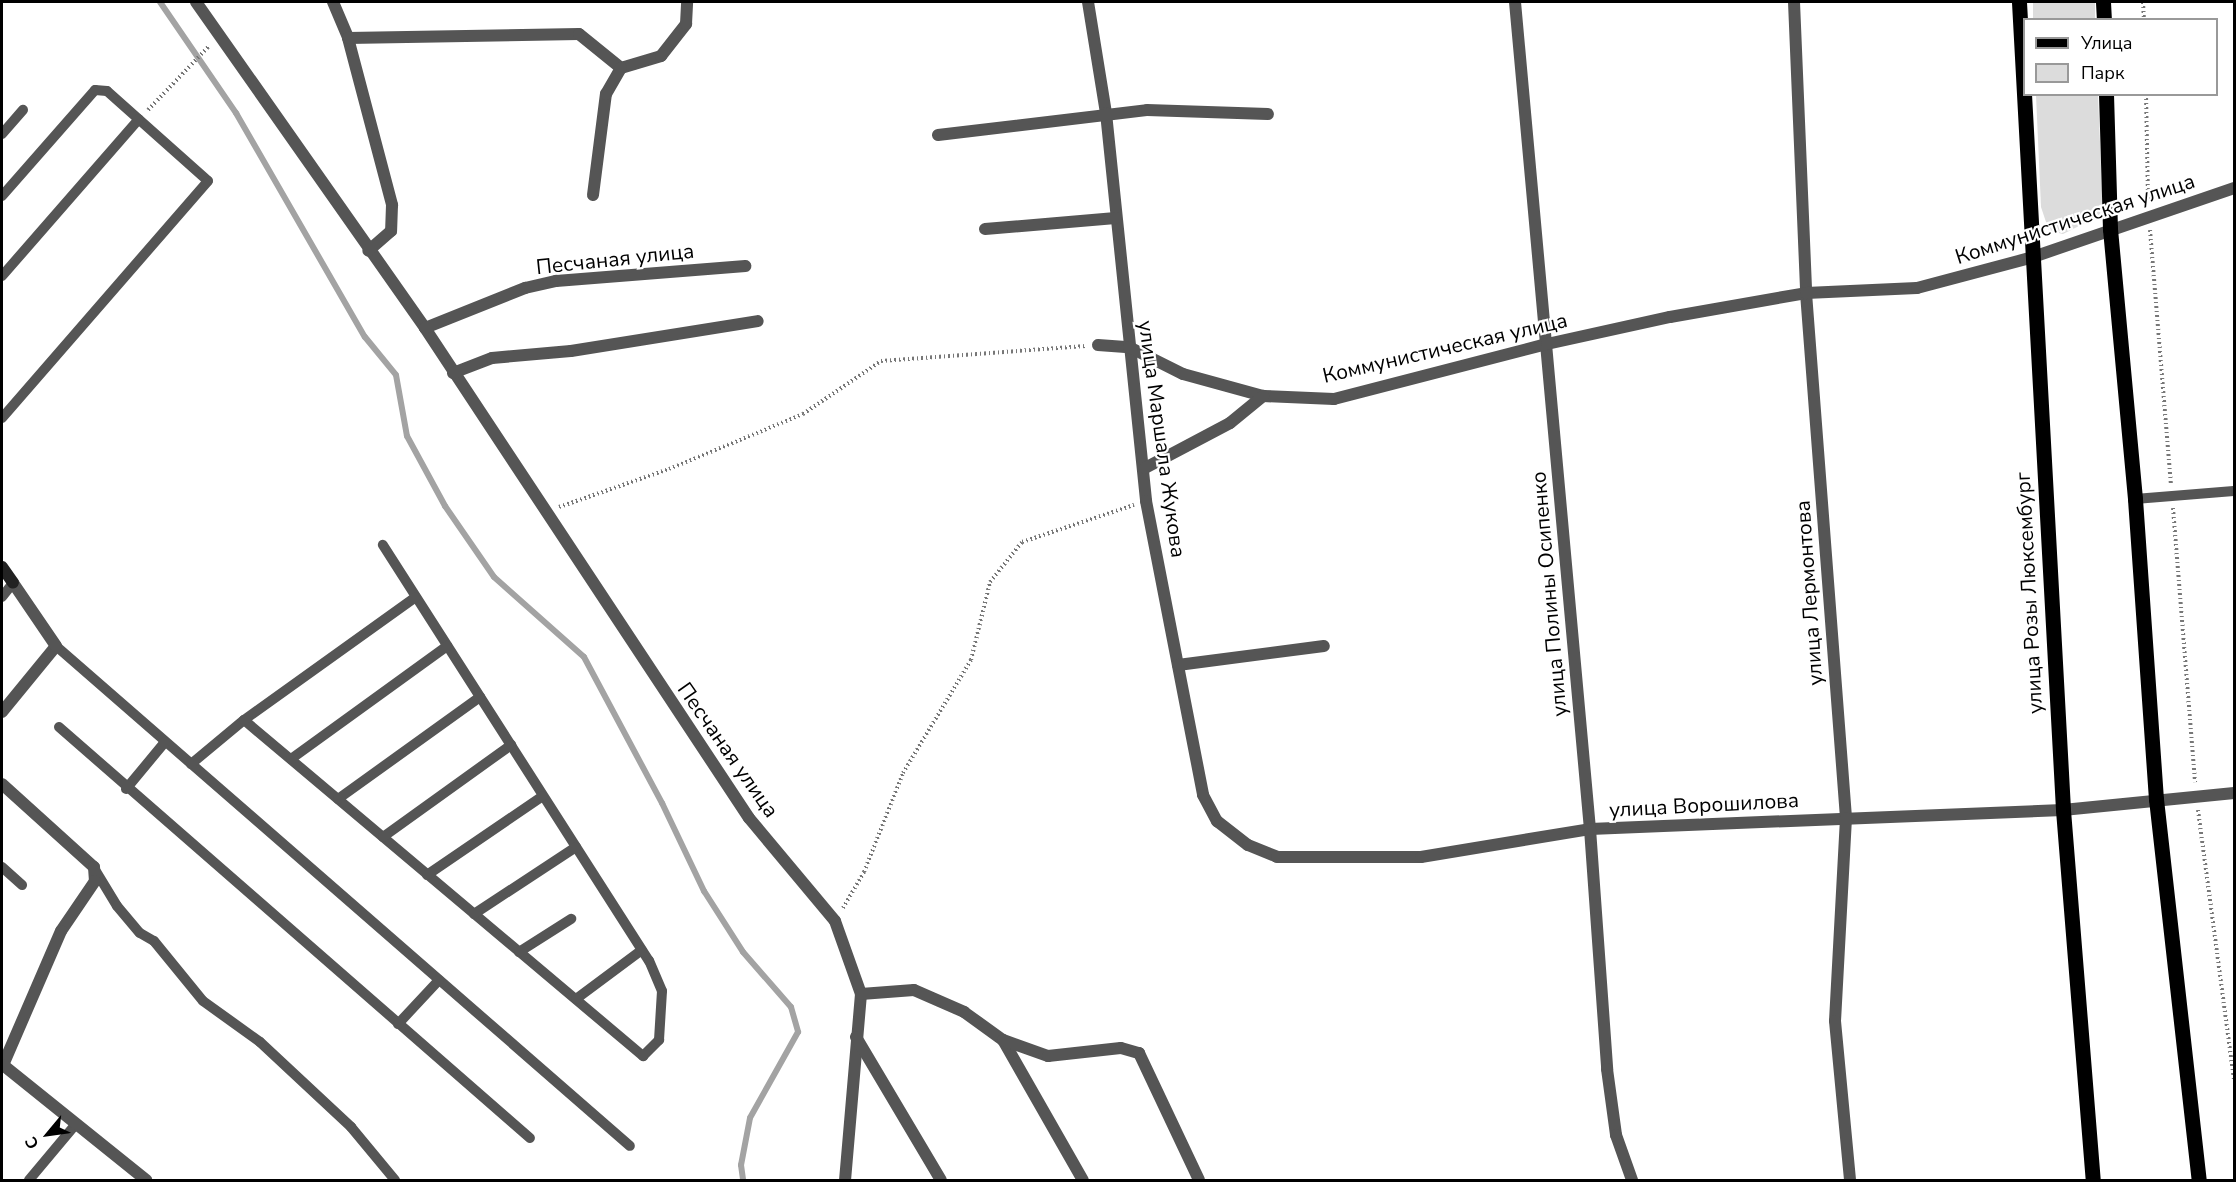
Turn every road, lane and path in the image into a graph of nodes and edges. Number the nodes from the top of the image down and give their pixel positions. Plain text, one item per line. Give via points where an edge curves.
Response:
1 (196, 2) edge
2 (333, 2) edge
3 (687, 2) edge
4 (1088, 2) edge
5 (1515, 2) edge
6 (1794, 2) edge
7 (2019, 2) edge
8 (2103, 2) edge
9 (2143, 2) edge
10 (2104, 18) edge
11 (2144, 18) edge
12 (219, 35) junction
13 (348, 38) junction
14 (621, 68) junction
15 (2023, 95) edge
16 (2023, 96) edge
17 (2106, 96) edge
18 (2146, 96) edge
19 (23, 110) dead end
20 (1106, 112) junction
21 (1268, 114) dead end
22 (139, 119) junction
23 (2, 134) edge
24 (938, 135) dead end
25 (2235, 188) edge
26 (593, 195) dead end
27 (2, 196) edge
28 (2149, 216) junction
29 (1116, 218) junction
30 (985, 229) dead end
31 (2110, 229) junction
32 (368, 251) junction
33 (2030, 258) junction
34 (745, 266) dead end
35 (2, 276) edge
36 (1806, 293) junction
37 (758, 321) dead end
38 (425, 328) junction
39 (1546, 344) junction
40 (1098, 345) joint
41 (1129, 347) junction
42 (453, 373) junction
43 (1263, 396) junction
44 (2, 418) edge
45 (1145, 468) junction
46 (2235, 491) edge
47 (2172, 496) junction
48 (2135, 500) junction
49 (1146, 501) junction
50 (544, 512) junction
51 (383, 544) dead end
52 (2, 567) edge
53 (13, 583) junction
54 (2, 597) edge
55 (416, 597) junction
56 (56, 646) junction
57 (447, 646) junction
58 (1324, 646) dead end
59 (1178, 665) junction
60 (480, 697) junction
61 (2, 712) edge
62 (244, 720) junction
63 (59, 727) dead end
64 (165, 742) junction
65 (511, 746) junction
66 (291, 759) junction
67 (191, 764) junction
68 (2, 784) edge
69 (126, 789) junction
70 (2235, 793) edge
71 (1203, 795) joint
72 (543, 796) junction
73 (2196, 796) junction
74 (338, 799) junction
75 (2156, 799) junction
76 (2063, 810) junction
77 (1846, 818) junction
78 (1590, 829) junction
79 (383, 837) junction
80 (576, 846) junction
81 (2, 867) edge
82 (94, 867) junction
83 (427, 874) junction
84 (22, 885) dead end
85 (474, 914) junction
86 (571, 919) dead end
87 (835, 921) junction
88 (642, 950) junction
89 (519, 952) junction
90 (439, 980) junction
91 (861, 994) junction
92 (576, 999) junction
93 (398, 1024) junction
94 (856, 1037) junction
95 (1003, 1040) junction
96 (2, 1066) edge
97 (2235, 1082) edge
98 (76, 1124) junction
99 (530, 1138) dead end
100 (630, 1146) dead end
101 (28, 1180) edge
102 (144, 1180) edge
103 (395, 1180) edge
104 (845, 1180) edge
105 (941, 1180) edge
106 (1083, 1180) edge
107 (1199, 1180) edge
108 (1632, 1180) edge
109 (1850, 1180) edge
110 (2093, 1180) edge
111 (2199, 1180) edge

1 - 12 street, Песчаная улица
2 - 13 street
3 - 14 street via 686,24 662,56
4 - 20 street, улица Маршала Жукова
5 - 39 street, улица Полины Осипенко
6 - 36 street, улица Лермонтова
7 - 15 main road, улица Розы Люксембург
8 - 10 main road
9 - 11 path
12 - 22 path
12 - 32 street, Песчаная улица
13 - 14 street via 579,34
13 - 32 street via 392,205 391,231
14 - 26 street via 606,94
16 - 33 main road, улица Розы Люксембург
17 - 31 main road
18 - 28 path
19 - 23 lane
20 - 21 street
20 - 24 street
20 - 29 street, улица Маршала Жукова
22 - 27 lane via 107,91 95,90
22 - 35 lane
22 - 44 lane via 208,180
25 - 28 street, Коммунистическая улица
28 - 31 street, Коммунистическая улица
28 - 47 path
29 - 30 street
29 - 41 street, улица Маршала Жукова
31 - 33 street, Коммунистическая улица
31 - 48 main road
32 - 38 street, Песчаная улица
33 - 36 street, Коммунистическая улица via 1917,288
33 - 76 main road, улица Розы Люксембург
34 - 38 street, Песчаная улица via 556,281 525,288
36 - 39 street, Коммунистическая улица
36 - 77 street, улица Лермонтова
37 - 42 street via 571,351 492,358
38 - 42 street, Песчаная улица
39 - 43 street, Коммунистическая улица via 1334,399
39 - 78 street, улица Полины Осипенко
40 - 41 street, Коммунистическая улица
40 - 50 path via 881,361 803,414 669,469
41 - 43 street, Коммунистическая улица via 1183,374
41 - 45 street, улица Маршала Жукова
42 - 50 street, Песчаная улица
43 - 45 street via 1230,423
45 - 49 street, улица Маршала Жукова
46 - 47 lane
47 - 48 lane
47 - 73 path
48 - 75 main road
49 - 59 street, улица Маршала Жукова
49 - 87 path via 1022,542 990,582 971,660 903,773 864,872
50 - 87 street, Песчаная улица via 749,818
51 - 55 lane
52 - 53 street
53 - 54 lane
53 - 56 street
55 - 57 lane
55 - 62 lane
56 - 61 street
56 - 64 lane
57 - 60 lane
57 - 66 lane
58 - 59 street
59 - 71 street, улица Маршала Жукова
60 - 65 lane
60 - 74 lane
62 - 66 lane
62 - 67 lane
63 - 69 lane
64 - 67 lane
64 - 69 lane
65 - 72 lane
65 - 79 lane
66 - 74 lane
67 - 90 lane
68 - 82 street
69 - 93 lane
70 - 73 street, улица Ворошилова
71 - 78 street, улица Ворошилова via 1217,820 1248,845 1277,857 1421,857
72 - 80 lane
72 - 83 lane
73 - 75 street, улица Ворошилова
73 - 97 path
74 - 79 lane
75 - 76 street, улица Ворошилова
75 - 111 main road
76 - 77 street, улица Ворошилова
76 - 110 main road, улица Розы Люксембург
77 - 78 street, улица Ворошилова
77 - 109 street, улица Лермонтова via 1835,1022
78 - 108 street, улица Полины Осипенко via 1607,1069 1616,1135
79 - 83 lane
80 - 85 lane
80 - 88 lane
81 - 84 lane
82 - 96 street via 95,881 61,932
82 - 103 lane via 117,906 140,933 154,941 203,1001 260,1042 351,1127
83 - 85 lane
85 - 89 lane
86 - 89 lane
87 - 91 street, Песчаная улица
88 - 92 lane
88 - 92 lane via 662,992 663,1016 659,1040 644,1056
89 - 92 lane
90 - 93 lane
90 - 100 lane
91 - 94 street, Песчаная улица
91 - 95 street via 914,990 964,1012
93 - 99 lane
94 - 104 street, Песчаная улица
94 - 105 street
95 - 106 street
95 - 107 street via 1048,1056 1121,1048 1139,1053
96 - 98 street
98 - 101 lane
98 - 102 street

